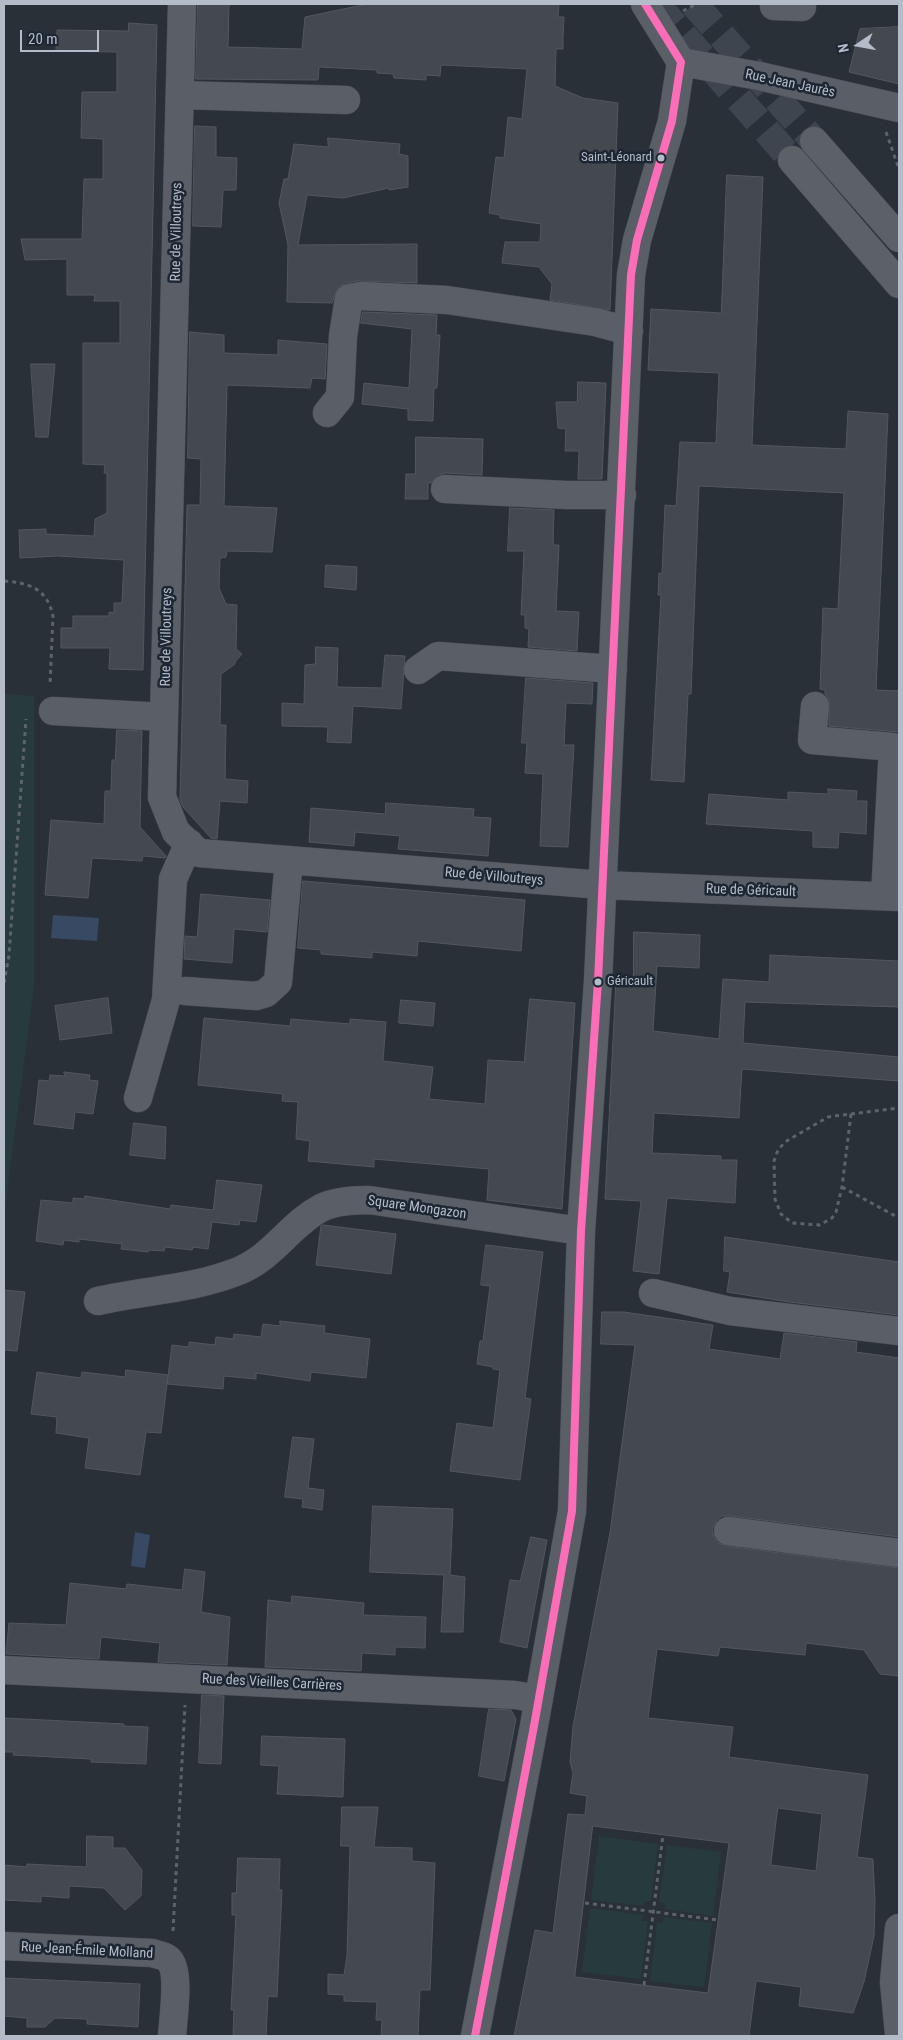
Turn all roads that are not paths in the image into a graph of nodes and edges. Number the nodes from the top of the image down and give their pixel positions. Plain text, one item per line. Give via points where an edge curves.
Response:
1 (182, 4) edge
2 (644, 4) edge
3 (774, 6) dead end
4 (802, 7) dead end
5 (681, 62) junction
6 (180, 95) junction
7 (346, 100) dead end
8 (892, 119) edge
9 (814, 141) tunnel mouth
10 (792, 160) tunnel mouth
11 (899, 238) edge
12 (899, 284) edge
13 (629, 331) junction
14 (327, 413) dead end
15 (445, 489) dead end
16 (622, 495) junction
17 (613, 669) junction
18 (418, 670) dead end
19 (52, 699) road end
20 (815, 706) dead end
21 (164, 717) junction
22 (189, 844) junction
23 (289, 860) junction
24 (602, 885) junction
25 (892, 896) edge
26 (185, 991) dead end
27 (138, 1098) dead end
28 (581, 1232) junction
29 (652, 1293) dead end
30 (98, 1302) dead end
31 (899, 1331) edge
32 (728, 1531) dead end
33 (899, 1552) edge
34 (4, 1670) edge
35 (539, 1699) junction
36 (899, 1928) edge
37 (4, 1946) edge
38 (898, 2001) edge
39 (899, 2034) edge
40 (172, 2036) edge
41 (475, 2036) edge

1 - 6 street, Rue de Villoutreys
2 - 5 street
3 - 4 street
5 - 8 street, Rue Jean Jaurès via 759,76
5 - 13 street via 672,121 634,257
6 - 7 street
6 - 21 street, Rue de Villoutreys
9 - 11 main road
10 - 12 main road
13 - 14 street via 595,322 447,300 349,298 343,336 340,397
13 - 16 street
15 - 16 street
16 - 17 street
17 - 18 street via 438,656
17 - 24 street
19 - 21 street
20 - 25 street via 812,740 893,747
21 - 22 street, Rue de Villoutreys via 162,797 176,832
22 - 23 street, Rue de Villoutreys via 199,853
22 - 27 street via 173,879 166,1000
23 - 24 street, Rue de Villoutreys
23 - 26 street via 278,982 266,993 256,996
24 - 25 street, Rue de Géricault
24 - 28 street
28 - 30 street, Square Mongazon via 352,1200 321,1208 259,1262 237,1272 194,1286
28 - 35 street via 572,1511
29 - 31 street via 730,1311
32 - 33 street
34 - 35 street, Rue des Vieilles Carrières via 515,1694
35 - 41 street
36 - 38 street via 894,1982
37 - 40 street, Rue Jean-Émile Molland via 152,1953 171,1948 175,1976
38 - 39 street

